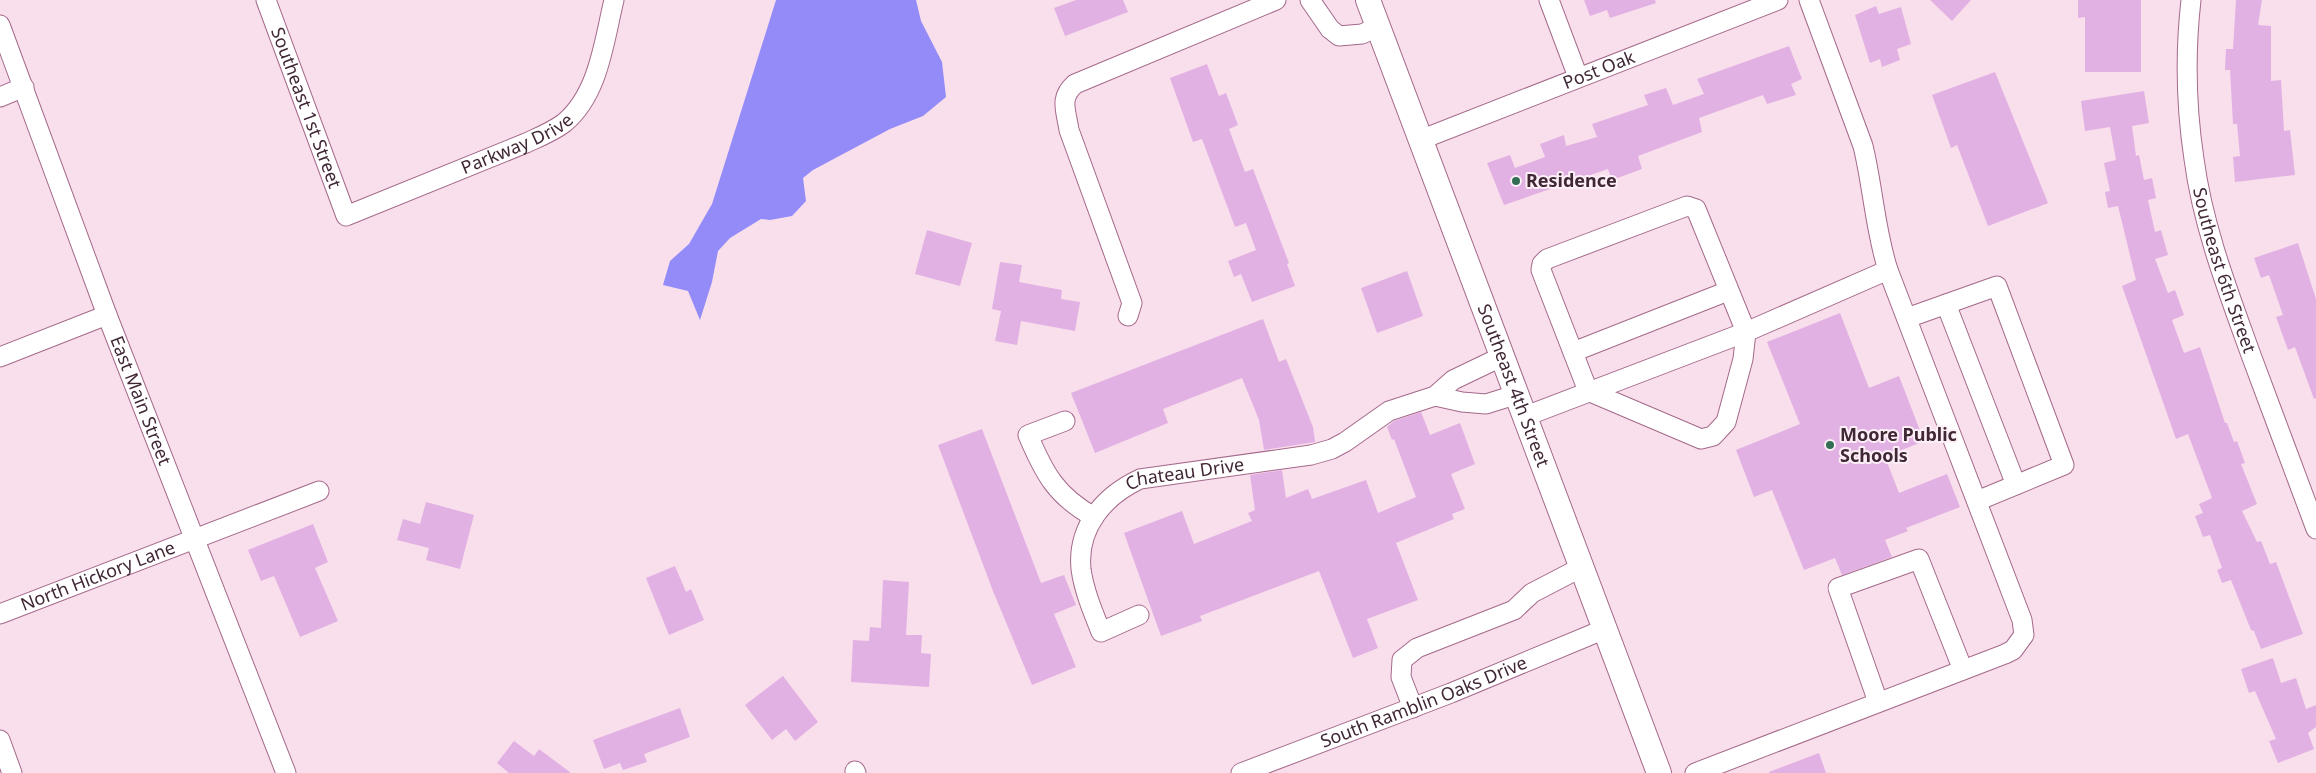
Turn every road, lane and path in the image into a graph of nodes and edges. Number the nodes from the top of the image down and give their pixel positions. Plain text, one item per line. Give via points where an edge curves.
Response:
1 (266, 0) edge
2 (614, 0) edge
3 (1276, 0) edge
4 (1310, 0) edge
5 (1368, 0) edge
6 (1549, 0) edge
7 (1778, 0) edge
8 (1809, 0) edge
9 (2190, 0) edge
10 (0, 25) edge
11 (1378, 28) junction
12 (1578, 77) junction
13 (24, 87) junction
14 (0, 97) edge
15 (1420, 140) junction
16 (346, 216) joint
17 (1888, 270) junction
18 (1728, 291) junction
19 (1946, 304) junction
20 (108, 315) junction
21 (1128, 316) dead end
22 (1907, 318) junction
23 (1746, 332) junction
24 (1573, 352) junction
25 (1504, 356) junction
26 (0, 357) edge
27 (1588, 391) junction
28 (1518, 394) junction
29 (1435, 396) junction
30 (1526, 416) junction
31 (1065, 421) dead end
32 (2016, 484) junction
33 (319, 491) dead end
34 (1977, 501) junction
35 (1094, 517) junction
36 (2316, 529) edge
37 (196, 540) junction
38 (1582, 567) junction
39 (0, 614) edge
40 (1139, 615) dead end
41 (1605, 629) junction
42 (1963, 670) junction
43 (1878, 702) junction
44 (1412, 708) junction
45 (0, 740) edge
46 (12, 773) edge
47 (286, 773) edge
48 (1243, 773) edge
49 (1659, 773) edge
50 (1695, 773) edge

1 - 16 street, Southeast 1st Street
2 - 16 street, Parkway Drive via 591,86 578,108 564,122 534,139
3 - 21 street via 1075,84 1067,92 1065,103 1069,130 1132,304
4 - 11 street via 1330,29 1339,36 1362,34
5 - 11 main road, Southeast 4th Street
6 - 12 street
7 - 12 street, Post Oak
8 - 17 street via 1864,146
9 - 36 street, Southeast 6th Street via 2188,106 2194,160 2208,228 2224,281
10 - 13 street, East Main Street
11 - 15 main road, Southeast 4th Street
12 - 15 street, Post Oak
13 - 14 street
13 - 20 street, East Main Street
15 - 25 main road, Southeast 4th Street
17 - 22 street
17 - 23 street
18 - 23 street
18 - 24 street
18 - 24 street via 1696,209 1692,206 1556,256 1542,264 1541,270
19 - 22 street
19 - 32 street
19 - 32 street via 1997,286 2064,465
20 - 26 street
20 - 37 street, East Main Street
22 - 34 street
23 - 27 street
23 - 27 street via 1744,359 1726,422 1713,436 1701,439
24 - 27 street
25 - 28 main road, Southeast 4th Street
25 - 29 street, Chateau Drive via 1453,380
27 - 30 street
28 - 29 street via 1486,404
28 - 30 main road, Southeast 4th Street
29 - 35 street, Chateau Drive via 1389,411 1345,442 1311,455 1140,479 1105,500
30 - 38 main road, Southeast 4th Street
31 - 35 street via 1028,435 1038,460 1059,491 1073,506
32 - 34 street
33 - 37 street, North Hickory Lane
34 - 42 street via 2022,620 2024,635 2013,650
35 - 40 street, Chateau Drive via 1084,540 1081,568 1101,632
37 - 39 street, North Hickory Lane
37 - 47 street, East Main Street
38 - 41 main road, Southeast 4th Street
38 - 44 street via 1532,593 1514,610 1418,648 1402,660 1401,677
41 - 44 street, South Ramblin Oaks Drive
41 - 49 main road, Southeast 4th Street
42 - 43 street
42 - 43 street via 1919,558 1838,588
43 - 50 street
44 - 48 street, South Ramblin Oaks Drive
45 - 46 street

